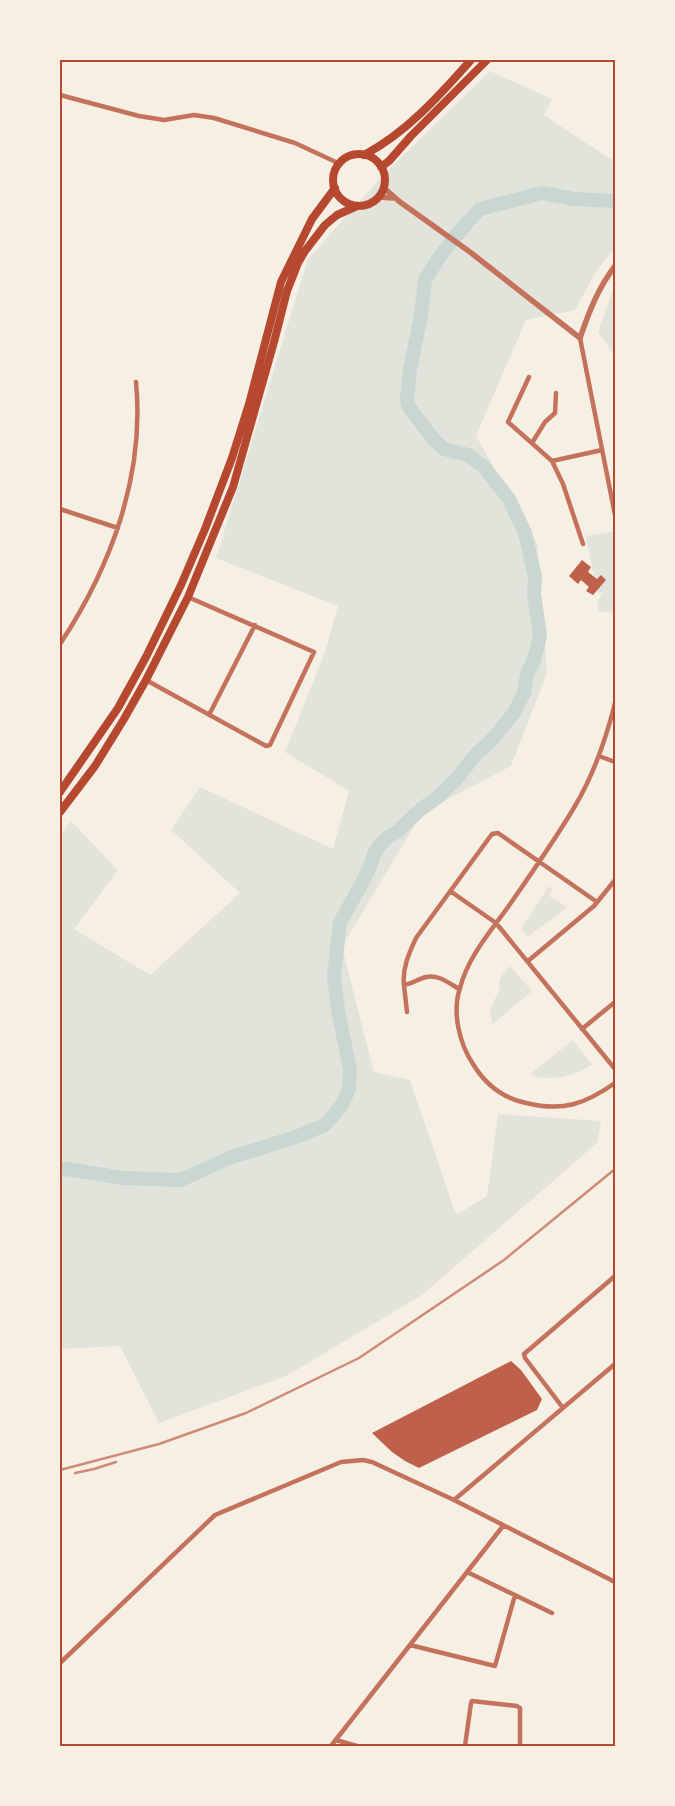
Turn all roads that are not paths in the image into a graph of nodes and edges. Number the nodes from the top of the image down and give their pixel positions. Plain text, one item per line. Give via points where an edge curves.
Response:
1 (471, 60) edge
2 (487, 60) edge
3 (60, 95) edge
4 (364, 155) junction
5 (340, 164) junction
6 (381, 167) junction
7 (335, 188) junction
8 (384, 188) junction
9 (379, 197) junction
10 (395, 198) junction
11 (357, 206) junction
12 (615, 266) edge
13 (580, 338) junction
14 (529, 376) dead end
15 (136, 382) dead end
16 (556, 393) dead end
17 (532, 443) junction
18 (602, 450) junction
19 (552, 460) junction
20 (60, 508) edge
21 (615, 515) edge
22 (118, 528) junction
23 (583, 544) dead end
24 (188, 597) junction
25 (255, 625) junction
26 (60, 644) edge
27 (146, 680) junction
28 (615, 704) edge
29 (209, 715) junction
30 (599, 756) junction
31 (615, 762) edge
32 (60, 792) edge
33 (60, 812) edge
34 (538, 862) junction
35 (615, 880) edge
36 (450, 891) junction
37 (597, 902) junction
38 (496, 923) junction
39 (528, 961) junction
40 (404, 985) junction
41 (459, 989) junction
42 (615, 1002) edge
43 (407, 1012) dead end
44 (582, 1029) junction
45 (615, 1069) edge
46 (615, 1083) edge
47 (615, 1276) edge
48 (615, 1364) edge
49 (563, 1408) junction
50 (454, 1500) junction
51 (503, 1526) junction
52 (467, 1572) junction
53 (615, 1582) edge
54 (515, 1595) junction
55 (552, 1613) dead end
56 (410, 1644) junction
57 (60, 1664) edge
58 (336, 1740) junction
59 (330, 1746) edge
60 (357, 1746) edge
61 (465, 1746) edge
62 (520, 1746) edge

1 - 4 main road via 407,127
2 - 6 main road
3 - 5 street via 156,119 194,115 214,118 295,142
4 - 5 main road via 353,156
4 - 6 main road
5 - 7 main road via 334,175
6 - 8 main road
7 - 11 main road via 343,200
7 - 32 main road via 312,219 281,282 232,458 181,585 118,708
8 - 9 main road
8 - 10 street
9 - 10 street
9 - 11 main road via 369,204
10 - 13 street
11 - 24 main road via 325,225 304,251 291,279 241,464
12 - 13 street via 589,309
13 - 18 street
14 - 17 street via 508,422
15 - 22 street via 138,406 133,472
16 - 17 street via 554,413
17 - 19 street
18 - 19 street
18 - 21 street
19 - 23 street
20 - 22 street
22 - 26 street via 88,596
24 - 25 street
24 - 27 main road
25 - 29 street
25 - 29 street via 314,652 270,745 266,746
27 - 29 street
27 - 33 main road via 95,766
28 - 30 street
30 - 31 street
30 - 34 street via 575,806
34 - 36 street via 494,832
34 - 37 street
34 - 38 street
35 - 37 street
36 - 38 street
36 - 40 street via 416,938 403,974
37 - 39 street
38 - 39 street
38 - 41 street via 472,959
39 - 44 street
40 - 41 street via 433,976
40 - 43 street
41 - 46 street via 457,1022 468,1058 490,1086 503,1095 541,1107 561,1107 597,1096
42 - 44 street
44 - 45 street
47 - 49 street via 524,1354
48 - 49 street
49 - 50 street
50 - 51 street
50 - 57 street via 363,1460 327,1467 215,1515
51 - 52 street
51 - 53 street
52 - 54 street
52 - 56 street
54 - 55 street
54 - 56 street via 494,1666
56 - 58 street
58 - 59 street
58 - 60 street
61 - 62 street via 472,1701 520,1708

